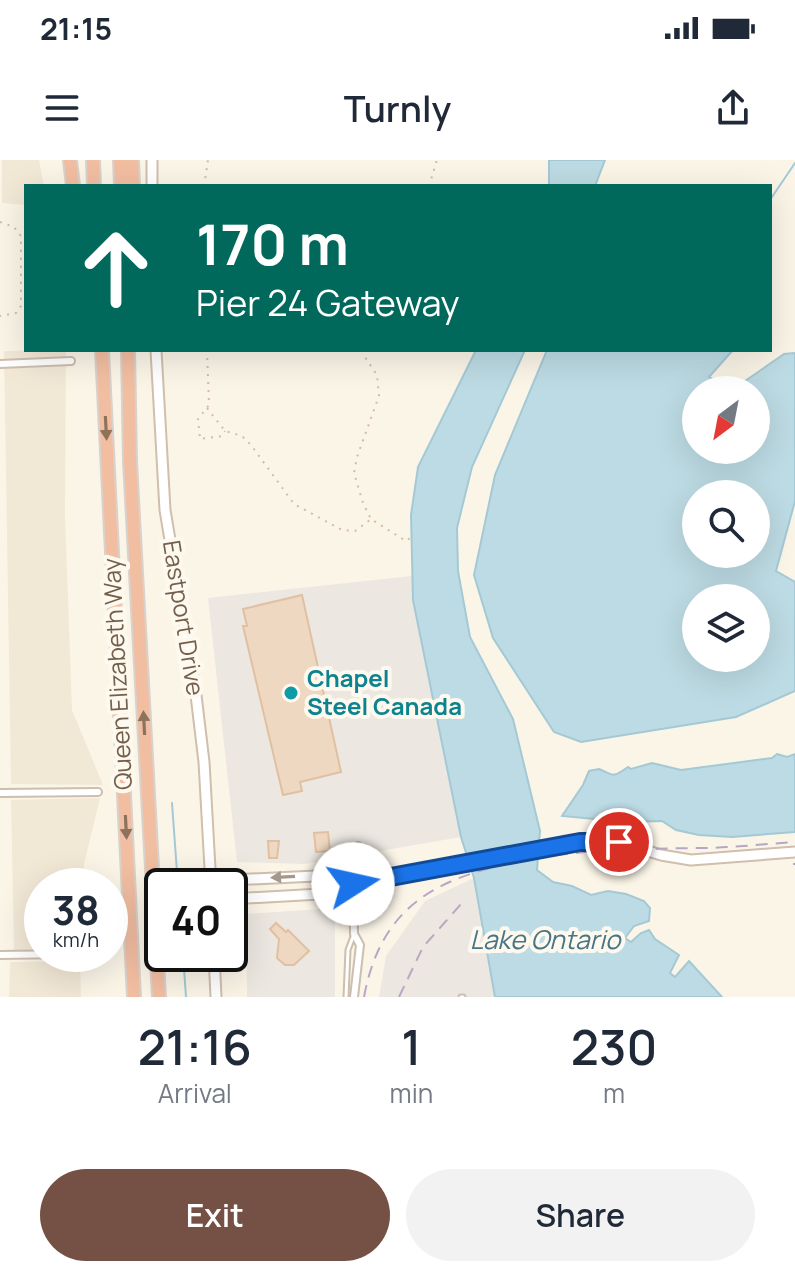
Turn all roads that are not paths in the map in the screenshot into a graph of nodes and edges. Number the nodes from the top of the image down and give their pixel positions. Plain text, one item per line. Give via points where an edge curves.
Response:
1 (70, 160) edge
2 (93, 160) edge
3 (120, 160) edge
4 (132, 160) edge
5 (152, 160) edge
6 (73, 184) edge
7 (94, 184) edge
8 (121, 184) edge
9 (133, 184) edge
10 (152, 184) edge
11 (102, 352) edge
12 (128, 352) edge
13 (156, 352) edge
14 (71, 361) dead end
15 (0, 364) edge
16 (98, 792) dead end
17 (0, 793) edge
18 (358, 846) dead end
19 (795, 852) edge
20 (210, 868) edge
21 (248, 881) edge
22 (353, 884) junction
23 (248, 898) edge
24 (354, 934) junction
25 (0, 955) edge
26 (24, 955) edge
27 (215, 972) edge
28 (134, 997) edge
29 (159, 997) edge
30 (216, 997) edge
31 (346, 997) edge
32 (354, 997) edge

1 - 6 highway
2 - 7 highway
3 - 8 highway
4 - 9 highway
5 - 10 street
11 -> 28 highway, Queen Elizabeth Way
29 -> 12 highway, Queen Elizabeth Way
13 - 20 street, Eastport Drive via 165,510 196,695
14 - 15 street
16 - 17 street
18 - 22 street
19 - 22 street via 691,860 607,840
22 -> 21 street via 336,875
22 - 23 street via 338,893
22 - 24 street
24 - 31 lane
24 - 32 street via 360,945
25 - 26 street
27 - 30 street

